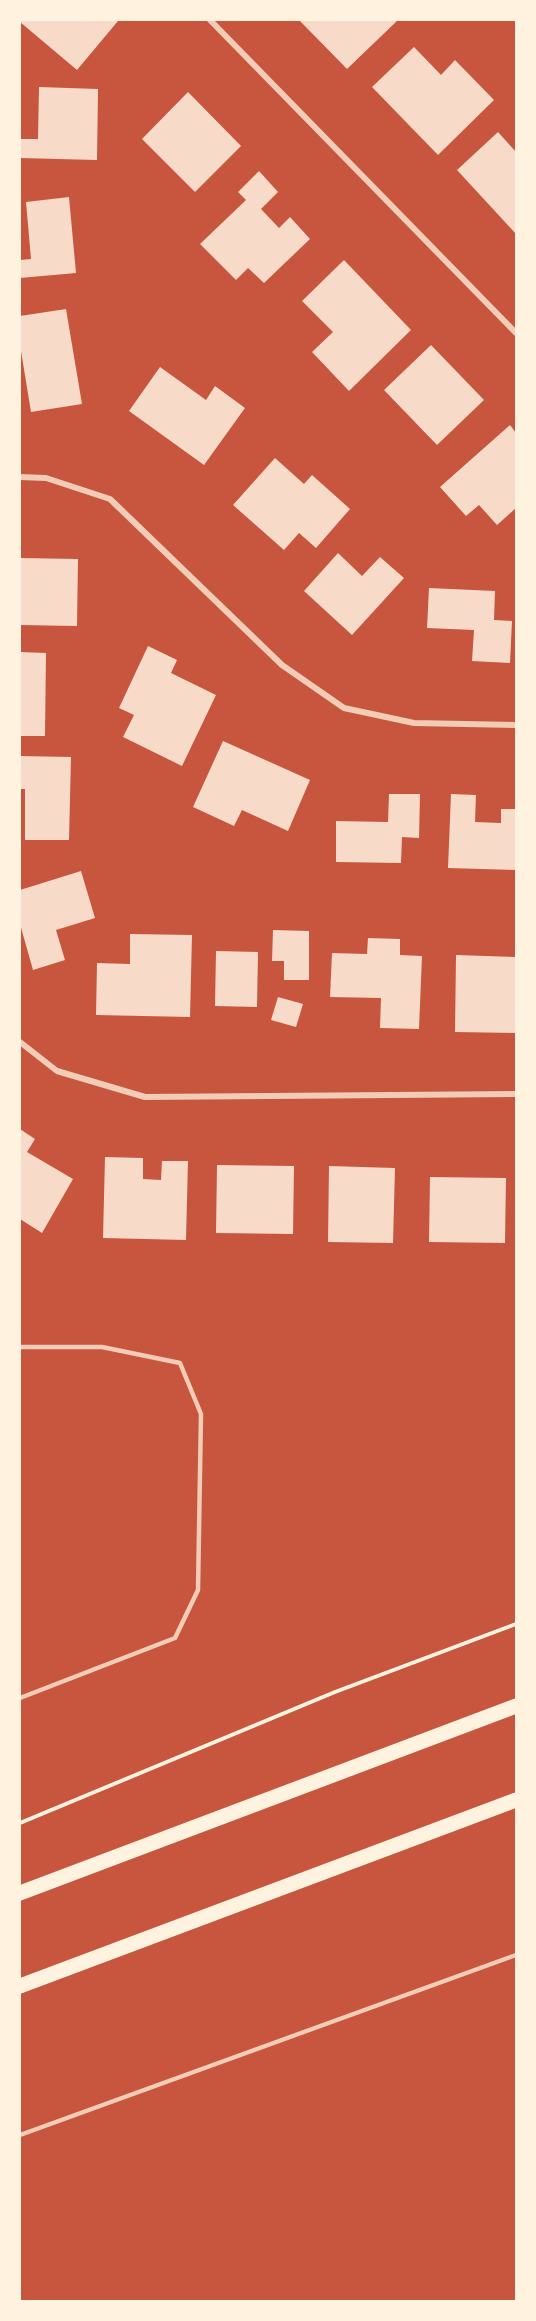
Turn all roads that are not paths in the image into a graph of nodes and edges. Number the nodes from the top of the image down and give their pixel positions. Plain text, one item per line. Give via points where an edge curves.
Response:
1 (210, 20) edge
2 (516, 333) edge
3 (20, 477) edge
4 (516, 725) edge
5 (20, 1042) edge
6 (516, 1094) edge
7 (20, 1347) edge
8 (20, 1698) edge
9 (516, 1706) edge
10 (516, 1800) edge
11 (20, 1893) edge
12 (516, 1955) edge
13 (20, 1986) edge
14 (20, 2135) edge

1 - 2 street
3 - 4 street via 46,478 110,499 282,665 344,708 414,723
5 - 6 street via 57,1071 145,1097
7 - 8 lane via 102,1347 180,1363 201,1414 198,1590 175,1638
9 - 11 main road
10 - 13 main road
12 - 14 lane

